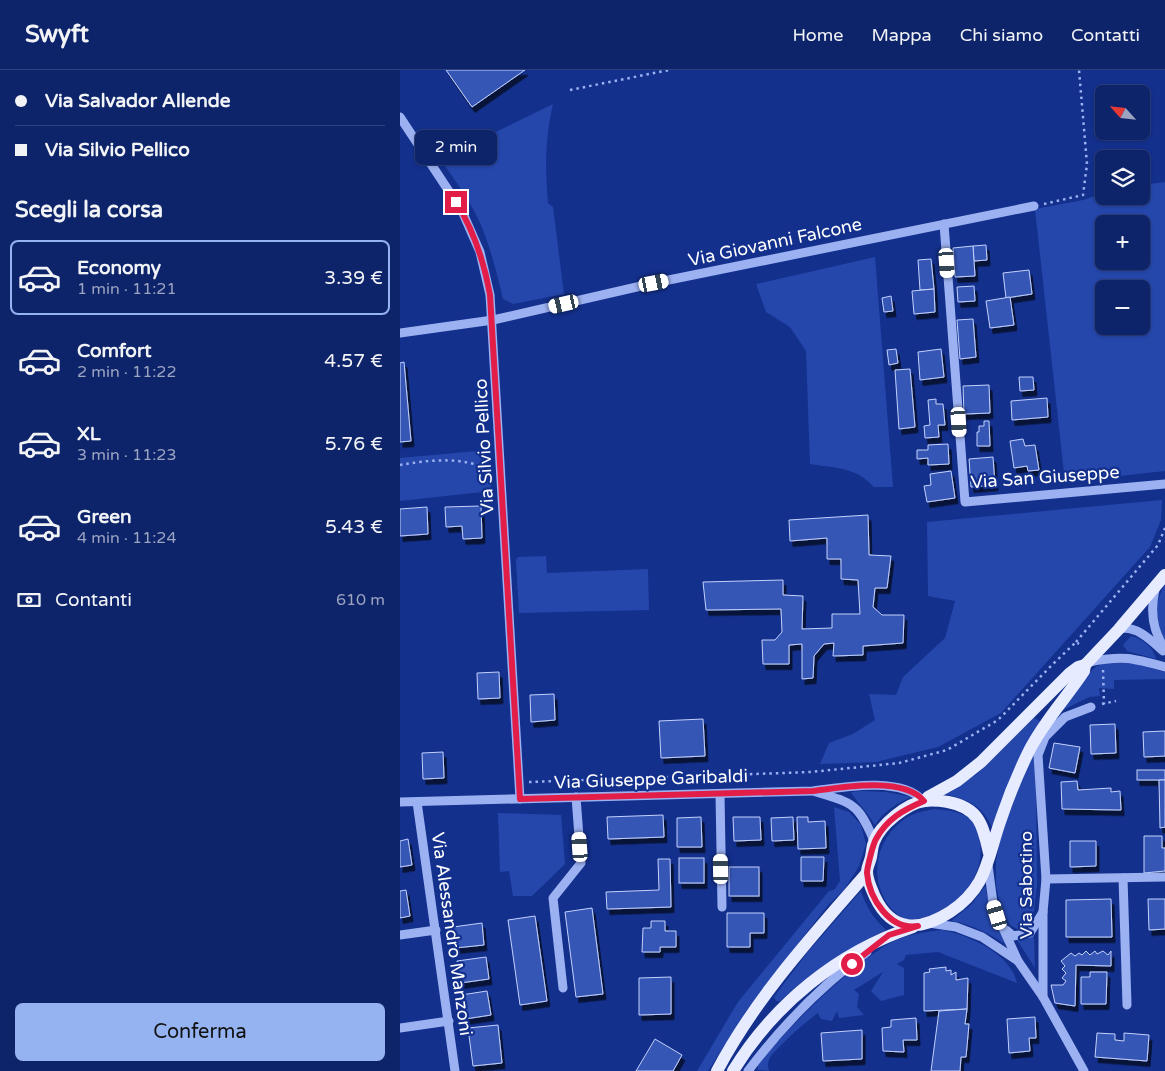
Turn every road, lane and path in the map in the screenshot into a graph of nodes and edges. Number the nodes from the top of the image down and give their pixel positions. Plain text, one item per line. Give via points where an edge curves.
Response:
1 (669, 70) edge
2 (1079, 70) edge
3 (570, 90) dead end
4 (400, 117) edge
5 (1034, 206) joint
6 (944, 224) junction
7 (493, 320) junction
8 (400, 332) edge
9 (400, 464) edge
10 (502, 477) junction
11 (1165, 484) edge
12 (1165, 528) edge
13 (1165, 575) edge
14 (1156, 586) junction
15 (1119, 629) junction
16 (1165, 648) edge
17 (1165, 652) edge
18 (1087, 663) junction
19 (1102, 666) dead end
20 (1165, 667) edge
21 (1116, 701) dead end
22 (1104, 704) junction
23 (1091, 707) joint
24 (519, 782) junction
25 (813, 791) junction
26 (720, 794) junction
27 (576, 797) junction
28 (520, 799) junction
29 (924, 801) junction
30 (400, 802) edge
31 (417, 802) junction
32 (874, 841) junction
33 (988, 859) junction
34 (867, 873) junction
35 (1165, 877) edge
36 (1123, 878) junction
37 (1046, 879) junction
38 (722, 907) dead end
39 (1043, 912) junction
40 (924, 924) junction
41 (1002, 926) junction
42 (436, 930) junction
43 (400, 935) edge
44 (889, 935) junction
45 (1018, 961) junction
46 (563, 988) dead end
47 (1043, 997) junction
48 (1126, 1005) dead end
49 (449, 1021) junction
50 (400, 1028) edge
51 (455, 1071) edge
52 (717, 1071) edge
53 (734, 1071) edge
54 (748, 1071) edge
55 (1084, 1071) edge

1 - 3 path
2 - 5 path via 1087,164 1083,196
4 - 7 street, Via Silvio Pellico via 451,192 472,231 486,273
5 - 6 street, Via Giovanni Falcone
6 - 7 street, Via Giovanni Falcone via 654,283
6 - 11 street, Via San Giuseppe via 964,502
7 - 8 street, Via Giovanni Falcone
7 - 10 street, Via Silvio Pellico
9 - 10 path via 464,461
10 - 24 street, Via Silvio Pellico
12 - 24 path via 1158,545 1077,643 998,720 947,750 899,763 811,772
13 - 14 main road
14 - 15 main road
14 - 16 street via 1152,618
15 - 17 street via 1129,628 1139,633
15 - 18 main road
18 - 20 street via 1121,657
18 - 29 main road via 1070,673 970,772
18 - 33 main road via 1031,746 1006,803
19 - 22 path
21 - 22 path
22 - 23 path
23 - 37 street, Via Sabotino via 1065,717 1045,737 1038,755
24 - 28 street, Via Silvio Pellico
25 - 26 street, Via Giuseppe Garibaldi
25 - 29 street, Via Giuseppe Garibaldi via 874,785 913,792
25 - 32 street, Via Giuseppe Garibaldi via 842,800 857,810
26 - 27 street, Via Giuseppe Garibaldi
26 - 38 street
27 - 28 street, Via Giuseppe Garibaldi
27 - 46 street via 581,863 553,898
28 - 31 street, Via Giuseppe Garibaldi
29 - 32 main road via 892,818
29 - 33 main road via 953,803 973,812 982,824
30 - 31 street, Via Giuseppe Garibaldi
31 - 42 street, Via Alessandro Manzoni
32 - 34 main road
33 - 40 main road via 971,894 953,910
33 - 41 street via 994,903
34 - 40 main road via 885,914 908,926
34 - 52 main road via 758,1006
35 - 36 street
36 - 37 street
36 - 48 street
37 - 39 street, Via Sabotino
39 - 41 street via 1030,934 1013,936
39 - 47 street, Via Sabotino
40 - 44 main road
40 - 45 street via 965,930 982,937
41 - 45 street
42 - 43 street
42 - 49 street, Via Alessandro Manzoni
44 - 53 main road via 831,966 794,997 770,1021
44 - 54 street via 827,983
45 - 47 street, Via Sabotino
47 - 55 street, Via Sabotino
49 - 50 street
49 - 51 street, Via Alessandro Manzoni

